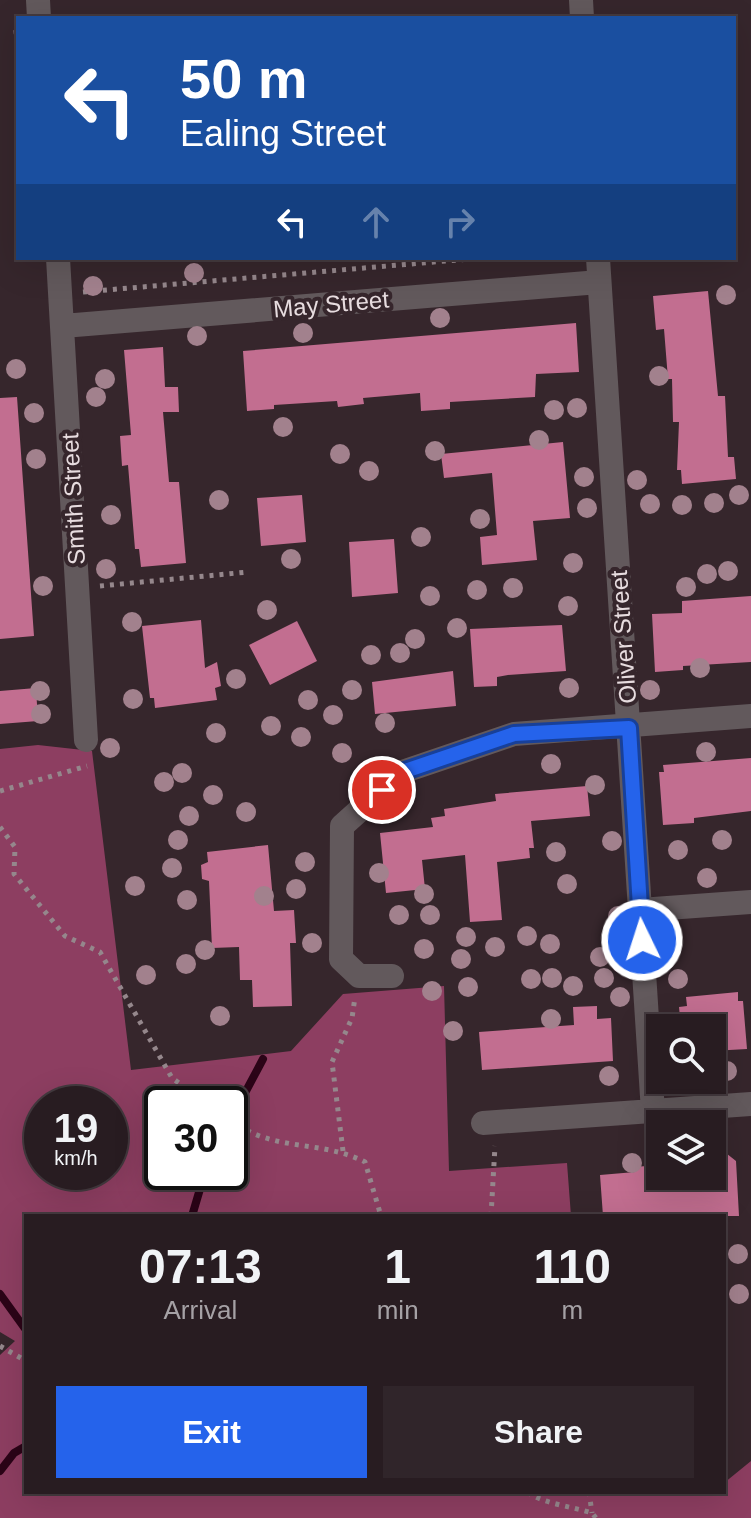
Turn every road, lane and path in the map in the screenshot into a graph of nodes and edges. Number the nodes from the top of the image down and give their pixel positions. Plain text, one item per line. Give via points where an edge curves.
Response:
1 (58, 260) edge
2 (457, 260) edge
3 (599, 270) edge
4 (76, 292) dead end
5 (63, 326) junction
6 (248, 572) dead end
7 (95, 587) dead end
8 (751, 716) edge
9 (629, 728) junction
10 (86, 740) dead end
11 (91, 764) dead end
12 (0, 791) edge
13 (0, 827) edge
14 (751, 902) edge
15 (640, 910) junction
16 (359, 976) junction
17 (392, 976) dead end
18 (183, 1086) edge
19 (751, 1104) edge
20 (653, 1110) edge
21 (678, 1110) edge
22 (646, 1112) edge
23 (483, 1123) dead end
24 (248, 1130) edge
25 (494, 1146) dead end
26 (343, 1151) junction
27 (380, 1214) edge
28 (491, 1214) edge
29 (0, 1346) edge
30 (24, 1360) edge
31 (530, 1494) edge
32 (589, 1494) edge
33 (594, 1516) edge

1 - 5 street, Smith Street
2 - 4 path
3 - 5 street, May Street
3 - 9 street, Oliver Street
5 - 10 street, Smith Street
6 - 7 path
8 - 9 street
9 - 15 street, Oliver Street
9 - 16 street via 514,734 402,772 342,826 341,959
11 - 12 path
13 - 18 path via 15,847 14,874 65,936 100,952 172,1078
14 - 15 street
15 - 20 street, Oliver Street
16 - 17 street
16 - 26 path via 352,1018 332,1062
19 - 21 street
22 - 23 street
24 - 26 path via 271,1142
25 - 28 path
26 - 27 path via 365,1162
29 - 30 path
31 - 33 path
32 - 33 path

